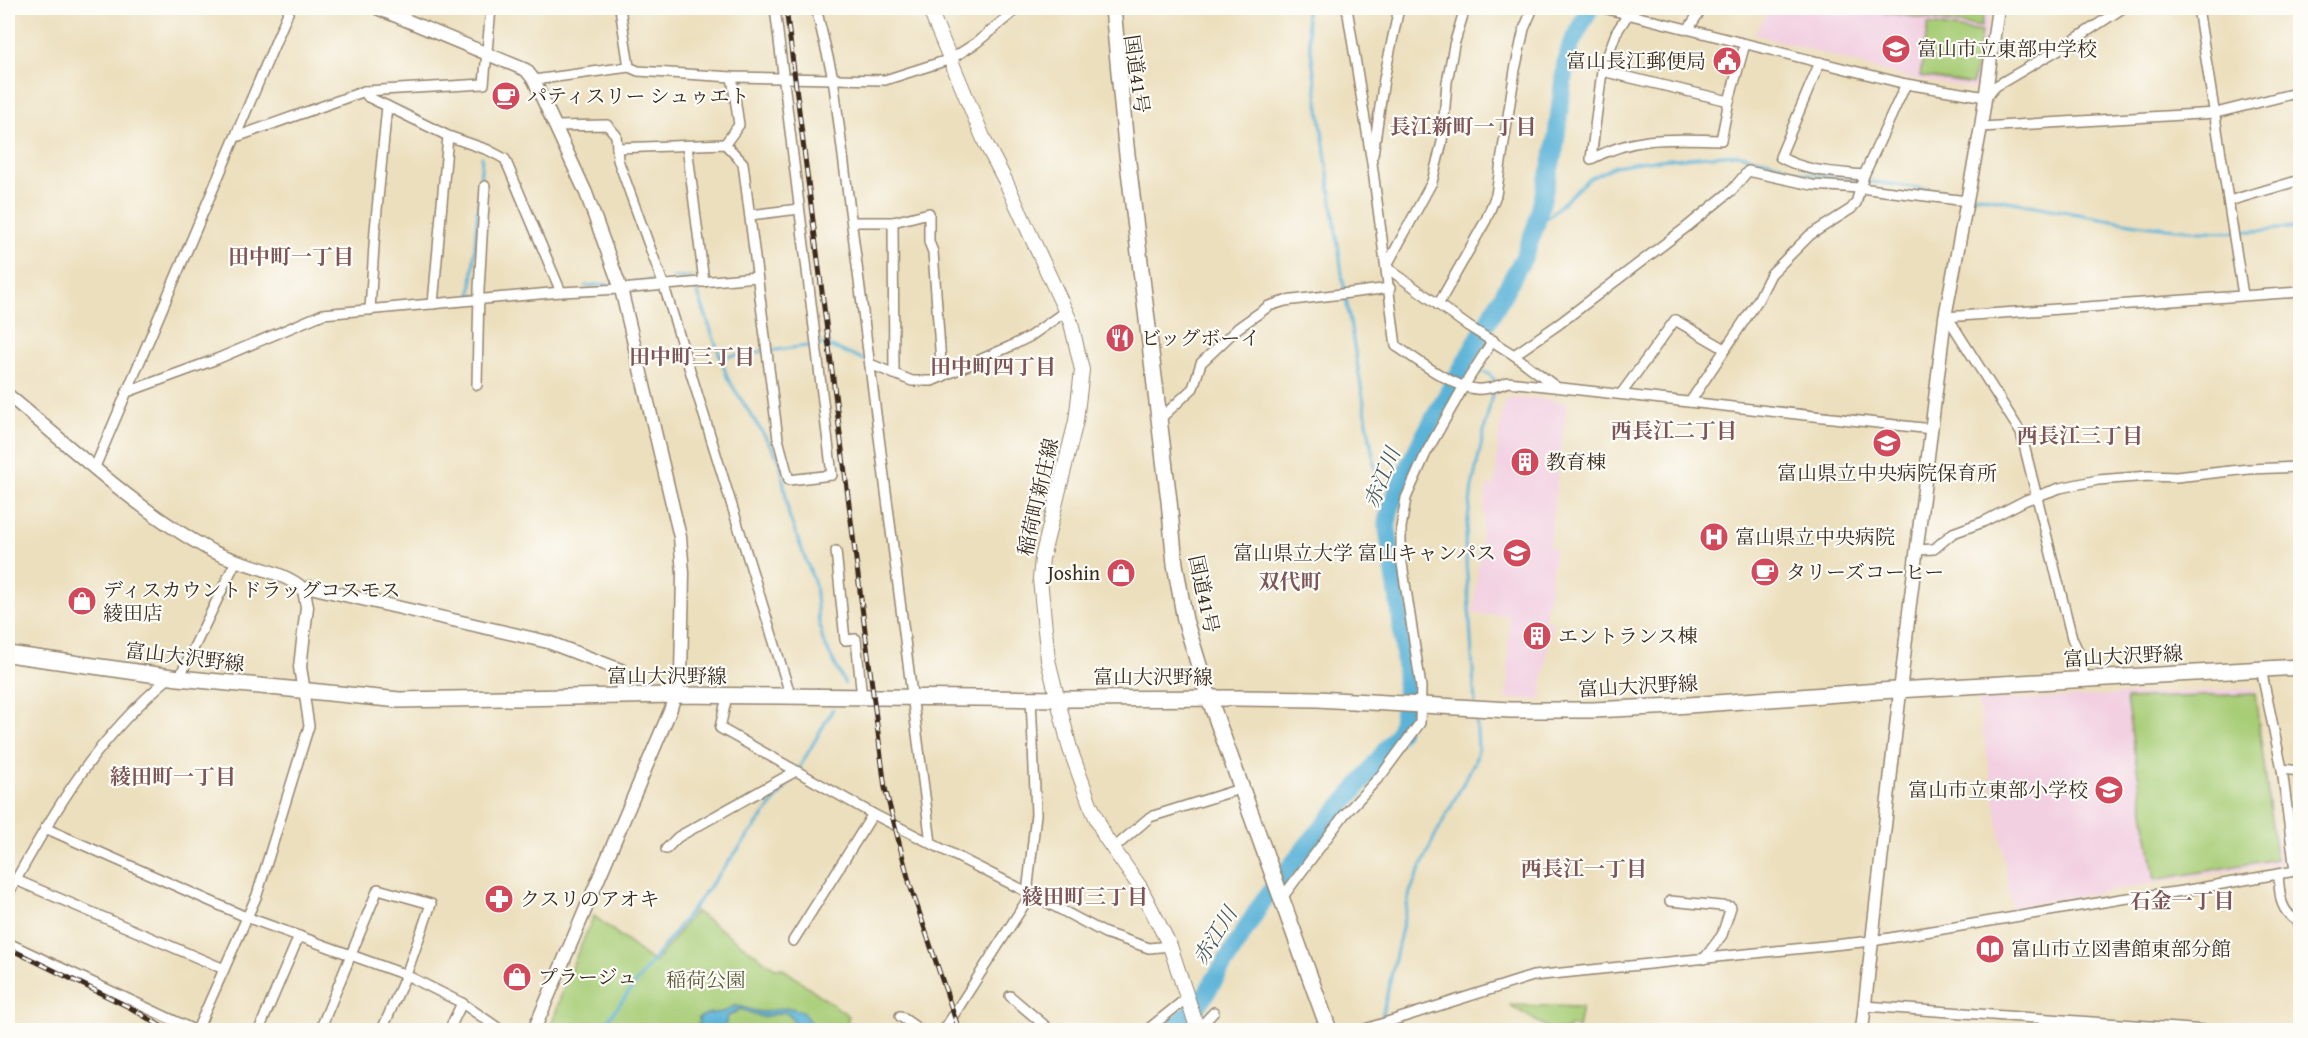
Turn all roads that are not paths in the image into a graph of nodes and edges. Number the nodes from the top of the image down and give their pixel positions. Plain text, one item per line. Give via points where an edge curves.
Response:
1 (290, 8) edge
2 (377, 8) edge
3 (491, 8) edge
4 (620, 8) edge
5 (775, 8) edge
6 (816, 8) edge
7 (930, 8) edge
8 (1018, 8) edge
9 (1106, 8) edge
10 (1113, 8) edge
11 (1347, 8) edge
12 (1399, 8) edge
13 (1465, 8) edge
14 (1533, 8) edge
15 (1603, 8) edge
16 (1702, 8) edge
17 (1998, 8) edge
18 (2123, 8) edge
19 (2198, 8) edge
20 (1630, 11) edge
21 (1689, 28) junction
22 (1745, 44) junction
23 (487, 54) junction
24 (951, 59) junction
25 (1820, 62) junction
26 (629, 68) junction
27 (1602, 71) junction
28 (732, 77) junction
29 (783, 78) junction
30 (833, 78) junction
31 (534, 80) junction
32 (1906, 84) junction
33 (364, 91) junction
34 (2301, 92) edge
35 (1986, 97) junction
36 (1729, 100) junction
37 (387, 106) junction
38 (2216, 113) junction
39 (557, 126) junction
40 (1981, 127) junction
41 (448, 136) junction
42 (236, 137) junction
43 (725, 144) junction
44 (687, 146) junction
45 (1126, 146) junction
46 (617, 148) junction
47 (1372, 163) junction
48 (1864, 175) junction
49 (2301, 180) edge
50 (485, 186) dead end
51 (1860, 188) junction
52 (1967, 201) junction
53 (2229, 201) junction
54 (799, 209) junction
55 (750, 215) junction
56 (852, 222) junction
57 (892, 222) junction
58 (1386, 267) junction
59 (758, 277) junction
60 (705, 282) junction
61 (664, 286) junction
62 (1390, 288) junction
63 (621, 289) junction
64 (561, 292) junction
65 (2301, 292) edge
66 (2243, 296) junction
67 (479, 300) junction
68 (433, 304) junction
69 (1438, 304) junction
70 (370, 310) junction
71 (1066, 311) junction
72 (1948, 321) junction
73 (1493, 340) junction
74 (1725, 350) junction
75 (1514, 355) junction
76 (870, 364) junction
77 (894, 374) junction
78 (942, 376) junction
79 (477, 385) dead end
80 (1464, 386) junction
81 (1556, 387) junction
82 (127, 392) junction
83 (1621, 394) junction
84 (8, 395) edge
85 (1690, 402) junction
86 (1160, 420) junction
87 (1932, 429) junction
88 (95, 467) junction
89 (2301, 467) edge
90 (2038, 496) junction
91 (1917, 550) junction
92 (836, 551) dead end
93 (236, 561) junction
94 (304, 590) junction
95 (8, 654) edge
96 (2301, 667) edge
97 (2261, 669) junction
98 (175, 677) junction
99 (2085, 679) junction
100 (1902, 690) junction
101 (304, 692) junction
102 (675, 695) junction
103 (622, 696) junction
104 (727, 696) junction
105 (791, 697) junction
106 (862, 698) junction
107 (913, 698) junction
108 (1031, 698) junction
109 (1209, 698) junction
110 (1058, 699) junction
111 (1419, 706) junction
112 (2282, 769) junction
113 (796, 771) junction
114 (2301, 771) edge
115 (1243, 788) junction
116 (873, 814) junction
117 (45, 828) junction
118 (931, 843) junction
119 (1114, 848) junction
120 (666, 849) dead end
121 (2278, 874) junction
122 (16, 880) junction
123 (8, 894) edge
124 (1031, 894) junction
125 (1281, 897) junction
126 (1670, 901) dead end
127 (246, 917) junction
128 (2301, 931) edge
129 (299, 936) junction
130 (793, 941) dead end
131 (1872, 941) junction
132 (8, 942) edge
133 (1170, 946) junction
134 (352, 956) junction
135 (1704, 959) junction
136 (224, 969) junction
137 (406, 975) junction
138 (1010, 996) dead end
139 (1188, 997) junction
140 (462, 1003) junction
141 (1865, 1005) junction
142 (1214, 1012) dead end
143 (900, 1016) dead end
144 (196, 1030) edge
145 (260, 1030) edge
146 (320, 1030) edge
147 (382, 1030) edge
148 (449, 1030) edge
149 (501, 1030) edge
150 (534, 1030) edge
151 (920, 1030) edge
152 (944, 1030) edge
153 (1050, 1030) edge
154 (1148, 1030) edge
155 (1198, 1030) edge
156 (1329, 1030) edge
157 (1362, 1030) edge
158 (1862, 1030) edge
159 (2205, 1030) edge

1 - 42 street
2 - 23 street
3 - 23 street
4 - 26 street
5 - 29 street
6 - 30 street
7 - 24 main road, 稲荷町新庄線
8 - 24 street
9 - 45 main road, 国道41号
10 - 45 main road, 国道41号
11 - 47 street
12 - 47 street
13 - 58 street via 1454,45 1442,141 1432,182
14 - 69 street via 1515,70 1496,195
15 - 20 street
16 - 21 street
17 - 35 street
18 - 35 street via 1995,86
19 - 38 street
20 - 21 street
20 - 27 street via 1616,33
21 - 22 street
22 - 25 street
22 - 36 street
23 - 31 street via 525,70
23 - 33 street via 484,84
24 - 30 street via 885,80
24 - 71 main road, 稲荷町新庄線 via 985,142
25 - 32 street
25 - 48 street via 1780,157 1814,170
26 - 28 street via 638,72
26 - 31 street
27 - 36 street
27 - 36 street via 1591,159 1635,142 1721,140
28 - 29 street
28 - 43 street via 739,125
29 - 30 street
29 - 54 street
30 - 56 street
31 - 39 street
32 - 35 street
32 - 48 street
33 - 37 street
33 - 42 street
34 - 38 street
35 - 40 street
37 - 41 street
37 - 70 street
38 - 40 street
38 - 53 street
39 - 46 street via 607,125 616,135
39 - 63 street
40 - 52 street
41 - 64 street via 505,159
41 - 68 street
42 - 82 street
43 - 44 street
43 - 55 street via 743,163
44 - 46 street
44 - 60 street
45 - 86 main road, 国道41号
46 - 61 street
47 - 58 street
48 - 51 street
49 - 53 street
50 - 67 street
51 - 52 street
51 - 74 street via 1851,209 1809,235 1771,274
51 - 75 street via 1812,185 1748,171 1732,190 1688,226
52 - 72 street
53 - 66 street
54 - 55 street
54 - 59 street via 832,475 789,480 778,439
55 - 59 street
56 - 57 street
56 - 76 street
57 - 77 street
57 - 78 street via 930,213 929,242 933,252
58 - 62 street
58 - 69 street
59 - 60 street
60 - 61 street
61 - 63 street
61 - 105 street
62 - 80 street via 1396,346
62 - 86 street via 1269,306 1238,328 1201,363 1193,388
63 - 64 street
63 - 102 street via 680,537 681,676
64 - 67 street
65 - 66 street
66 - 72 street
67 - 68 street
67 - 79 street
68 - 70 street
69 - 73 street
70 - 82 street via 323,314
71 - 78 street via 1011,346
71 - 110 main road, 稲荷町新庄線 via 1082,370 1076,421 1049,525 1040,579 1048,660
72 - 87 street
72 - 90 street via 2021,433
73 - 75 street
73 - 80 street
74 - 83 street via 1675,320
74 - 85 street
75 - 81 street
76 - 77 street
76 - 107 street
77 - 78 street via 912,381 932,381
80 - 81 street via 1488,389 1508,382
80 - 111 street via 1417,471 1406,498 1401,528 1401,557 1422,687
81 - 83 street
82 - 88 street
83 - 85 street
84 - 88 street
85 - 87 street
86 - 109 main road, 国道41号 via 1175,564 1185,620
87 - 91 street
88 - 93 street via 166,524
89 - 90 street via 2098,480
90 - 91 street via 1953,532 1934,549
90 - 99 street
91 - 100 street
92 - 106 street via 845,640 856,639
93 - 94 street via 290,580
93 - 98 street
94 - 101 street via 307,607 300,667
94 - 103 street via 310,587 355,596 576,651 621,670
95 - 98 main road, 富山大沢野線
96 - 97 main road, 富山大沢野線
97 - 99 main road, 富山大沢野線
97 - 112 street
98 - 101 main road, 富山大沢野線
98 - 117 street via 145,697 106,739
99 - 100 main road, 富山大沢野線
100 - 111 main road, 富山大沢野線 via 1593,710
100 - 131 street
101 - 103 main road, 富山大沢野線 via 399,700
101 - 127 street via 309,726 257,895
102 - 103 main road, 富山大沢野線
102 - 104 main road, 富山大沢野線
102 - 150 street
104 - 105 main road, 富山大沢野線
104 - 113 street via 720,728
105 - 106 main road, 富山大沢野線
106 - 107 main road, 富山大沢野線
107 - 108 main road, 富山大沢野線
107 - 118 street
108 - 110 main road, 富山大沢野線
108 - 124 street via 1036,814 1028,885
109 - 110 main road, 富山大沢野線
109 - 111 main road, 富山大沢野線 via 1317,699
109 - 115 main road, 国道41号
110 - 119 main road, 稲荷町新庄線 via 1070,749 1090,804
111 - 125 street via 1420,723
112 - 114 street
112 - 121 street via 2295,871
113 - 116 street
113 - 120 street via 678,837
115 - 119 street via 1150,817
115 - 125 main road, 国道41号
116 - 118 street
116 - 130 street
117 - 122 street
117 - 127 street
118 - 124 street
119 - 133 main road, 稲荷町新庄線 via 1140,887
121 - 128 street via 2282,907 2297,921
121 - 131 street
122 - 123 street
122 - 136 street
124 - 133 street via 1105,933 1149,948
124 - 152 street
125 - 156 main road, 国道41号
126 - 135 street via 1731,907 1722,935
127 - 129 street
127 - 136 street
129 - 134 street
129 - 145 street
131 - 135 street
131 - 141 street
132 - 144 street
133 - 139 main road, 稲荷町新庄線
134 - 137 street
134 - 137 street via 378,889 431,904
134 - 146 street
135 - 157 street via 1533,976
136 - 144 street
137 - 140 street
137 - 147 street
138 - 153 street
139 - 154 street
139 - 155 main road, 稲荷町新庄線
140 - 148 street
140 - 149 street
141 - 158 street
141 - 159 street
142 - 155 street
143 - 151 street

